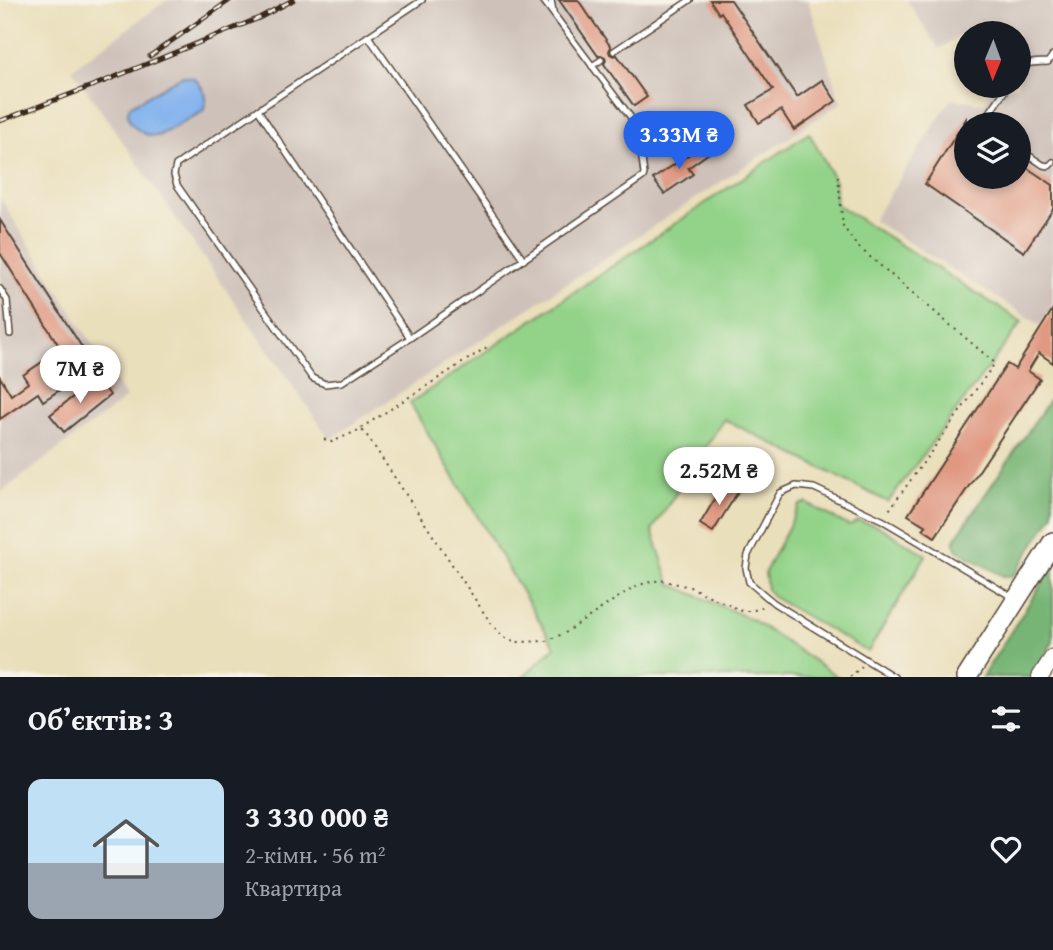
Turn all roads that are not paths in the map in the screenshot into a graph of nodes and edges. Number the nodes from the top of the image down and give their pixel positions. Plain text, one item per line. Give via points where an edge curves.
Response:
1 (422, 0) edge
2 (543, 0) edge
3 (551, 0) edge
4 (690, 0) edge
5 (553, 14) junction
6 (368, 36) junction
7 (614, 51) dead end
8 (1053, 55) edge
9 (601, 60) dead end
10 (1031, 64) edge
11 (592, 66) junction
12 (258, 110) junction
13 (1031, 157) edge
14 (1053, 162) edge
15 (524, 260) junction
16 (0, 289) edge
17 (10, 334) dead end
18 (410, 338) junction
19 (1053, 542) edge
20 (1017, 599) junction
21 (1053, 657) edge
22 (894, 677) edge
23 (967, 677) edge
24 (1040, 677) edge

1 - 6 lane
2 - 5 lane
3 - 5 lane
4 - 7 lane
5 - 11 lane
6 - 12 lane
6 - 15 lane
8 - 10 lane via 1048,62
9 - 11 lane
11 - 15 lane via 638,127 644,173 641,180
12 - 18 lane
12 - 18 lane via 176,165 177,186 312,377 325,384 342,382
13 - 14 lane via 1043,165
15 - 18 lane
16 - 17 lane
19 - 20 highway
20 - 22 lane via 882,520 814,488 796,486 780,493 748,555 749,582 774,603
20 - 23 highway
21 - 24 street

